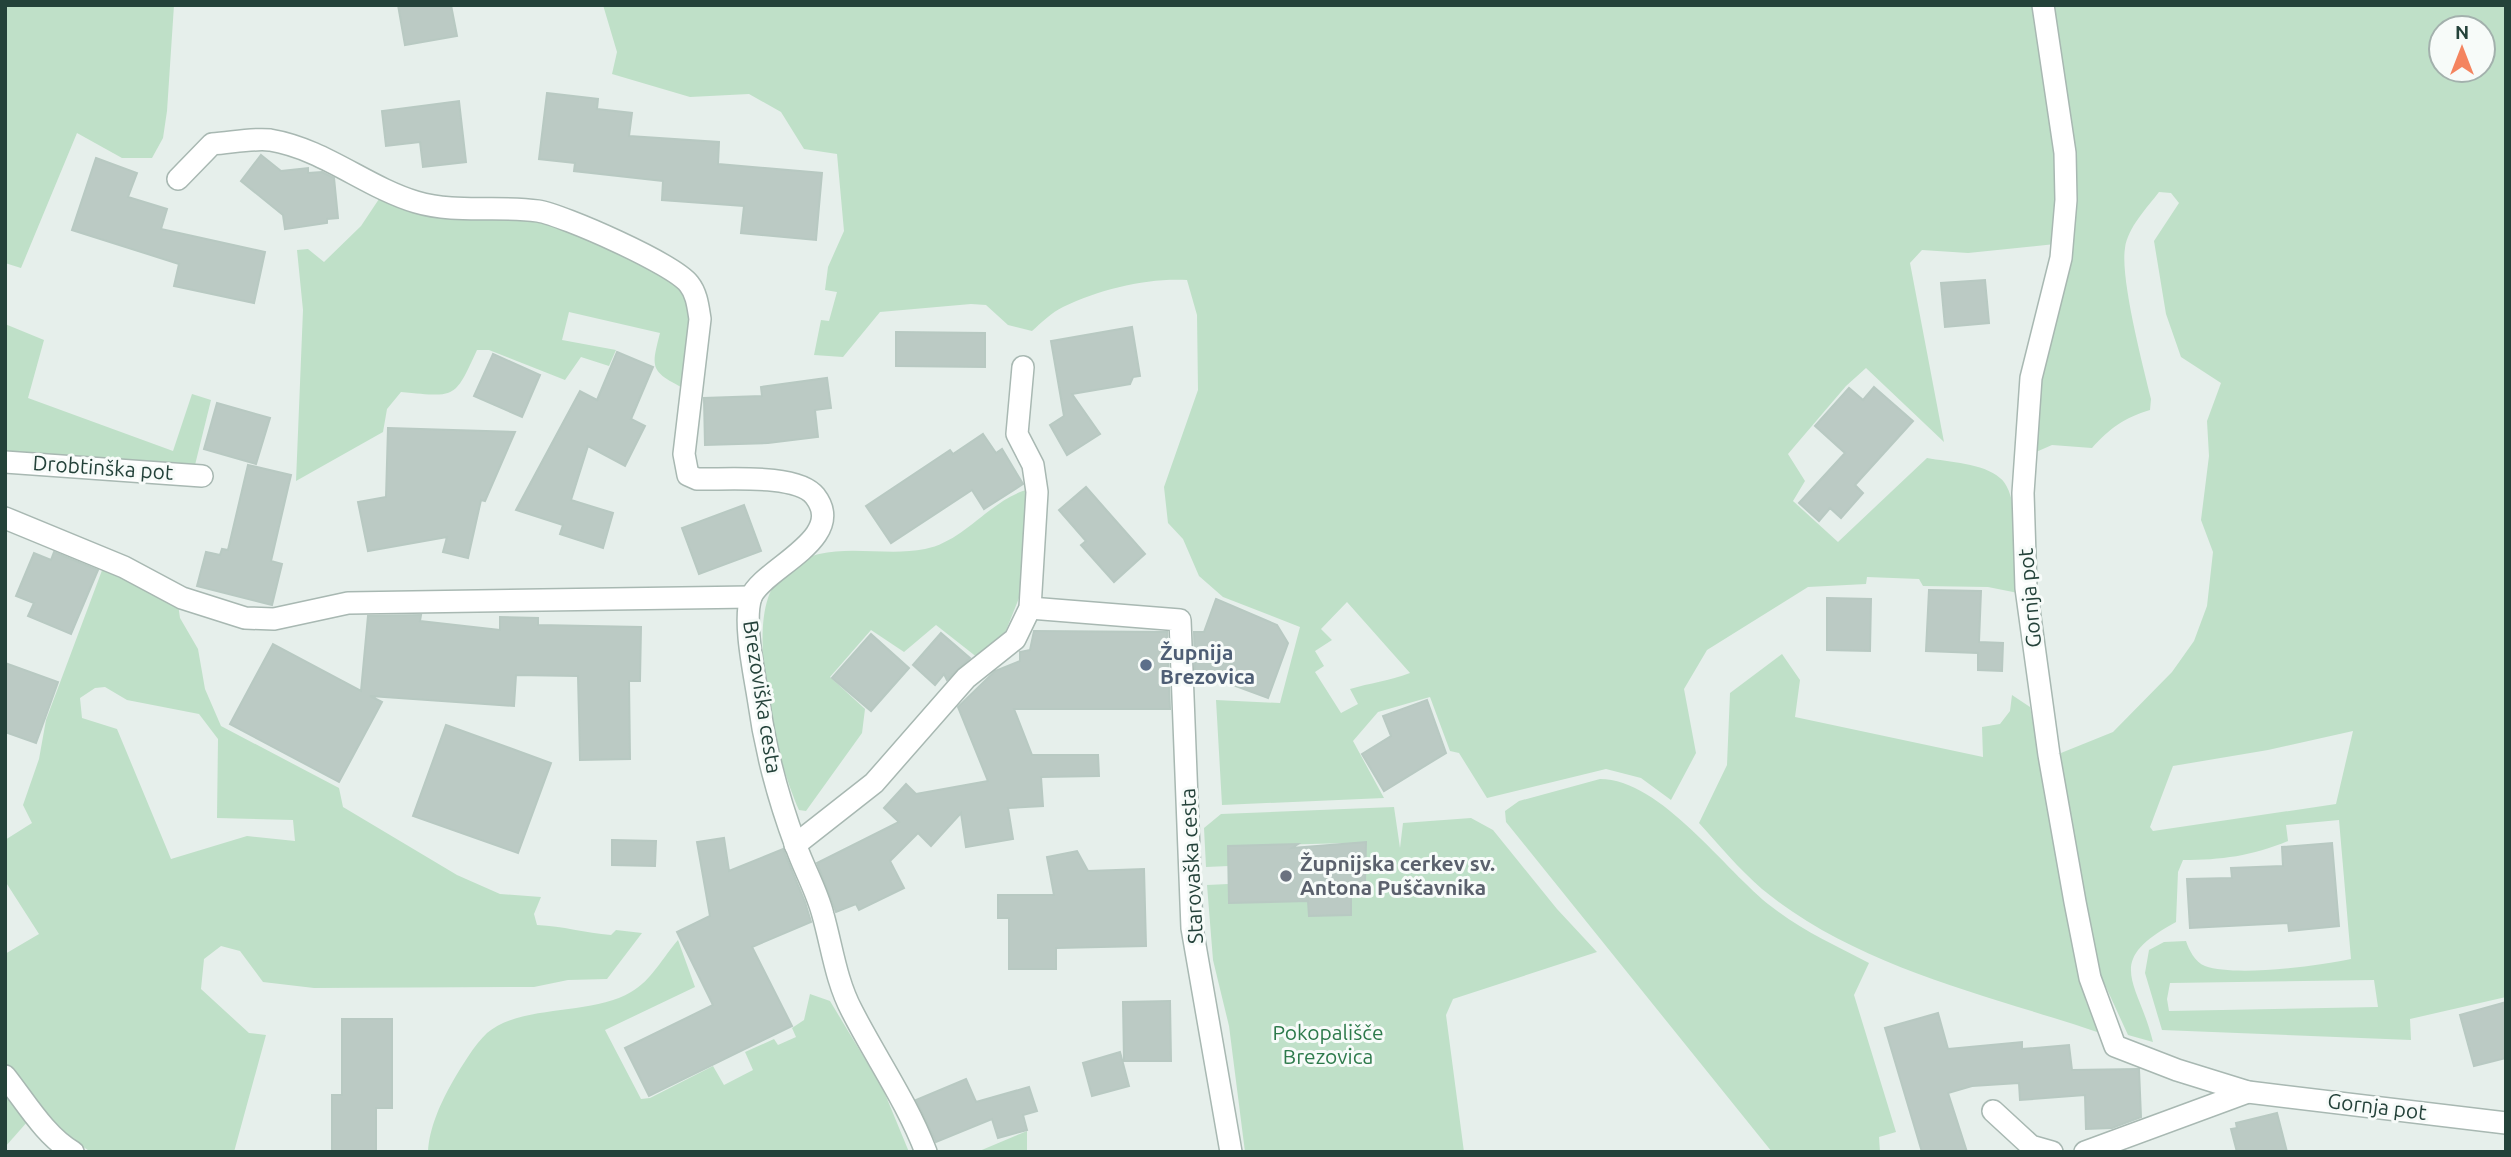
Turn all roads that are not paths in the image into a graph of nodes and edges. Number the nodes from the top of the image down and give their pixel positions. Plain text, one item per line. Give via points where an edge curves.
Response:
1 (2043, 5) edge
2 (178, 178) dead end
3 (1023, 367) dead end
4 (5, 462) edge
5 (202, 476) dead end
6 (5, 518) edge
7 (751, 597) junction
8 (1030, 608) junction
9 (795, 845) junction
10 (5, 1076) edge
11 (2248, 1091) junction
12 (1993, 1111) dead end
13 (2506, 1123) edge
14 (73, 1152) edge
15 (926, 1152) edge
16 (1231, 1152) edge
17 (2052, 1152) edge
18 (2085, 1152) edge

1 - 11 street, Gornja pot via 2066,153 2066,200 2061,258 2031,378 2024,451 2026,575 2074,902 2090,978 2115,1046
2 - 7 street, Brezoviška cesta via 212,144 268,140 312,152 413,201 539,211 675,270 690,285 700,319 684,454 688,475 802,486 815,495 820,508 815,536 804,551 764,577
3 - 8 street via 1017,434 1033,466 1037,492
4 - 5 street, Drobtinška pot
6 - 7 street via 124,567 182,598 245,618 274,619 348,603
7 - 9 street, Brezoviška cesta via 750,630 762,722 771,771
8 - 9 street via 1015,639 966,678 874,783
8 - 16 street, Starovaška cesta via 1180,620 1192,928
9 - 15 street, Brezoviška cesta via 823,913 832,957 851,1009
10 - 14 street via 63,1147
11 - 13 street, Gornja pot
11 - 18 street, Gornja pot
12 - 17 street via 2031,1146

